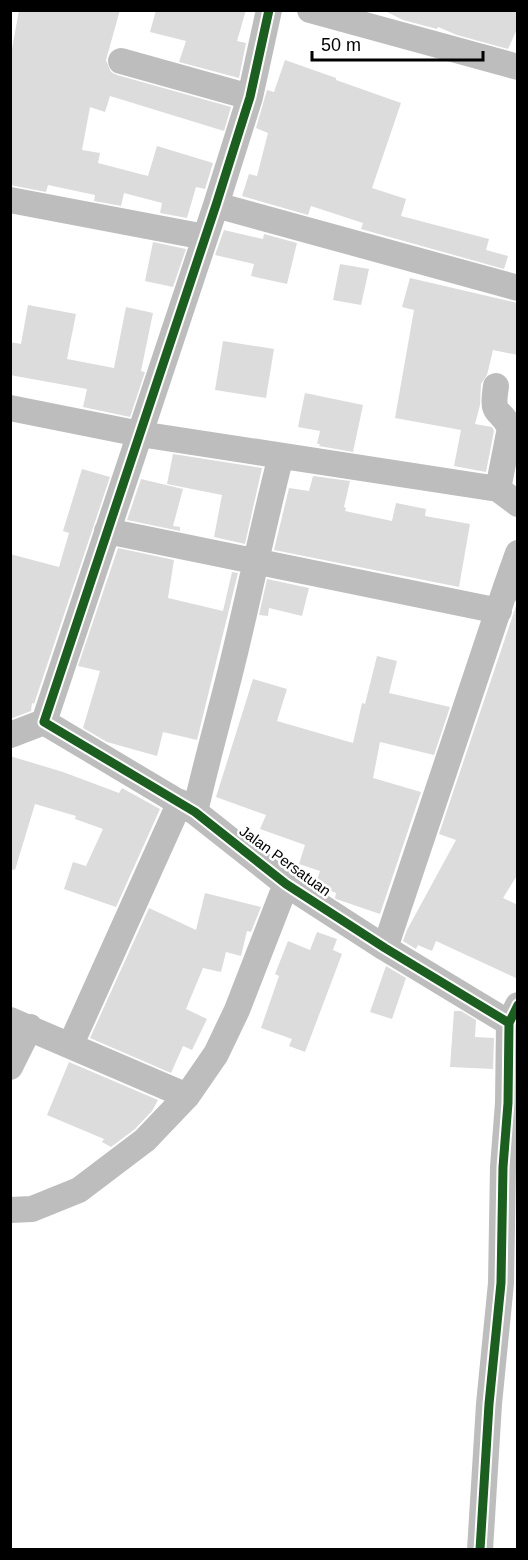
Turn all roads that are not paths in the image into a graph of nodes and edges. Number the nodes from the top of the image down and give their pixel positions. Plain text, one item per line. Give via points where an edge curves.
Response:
1 (269, 10) edge
2 (310, 10) edge
3 (121, 61) dead end
4 (518, 67) edge
5 (250, 97) junction
6 (10, 200) edge
7 (216, 205) junction
8 (205, 237) junction
9 (518, 288) edge
10 (496, 386) dead end
11 (10, 408) edge
12 (140, 434) junction
13 (281, 456) junction
14 (508, 496) edge
15 (107, 531) junction
16 (518, 553) edge
17 (255, 561) junction
18 (512, 586) edge
19 (499, 611) junction
20 (44, 722) junction
21 (10, 735) edge
22 (187, 807) junction
23 (286, 884) junction
24 (385, 948) junction
25 (513, 1014) edge
26 (20, 1023) edge
27 (71, 1044) junction
28 (10, 1067) edge
29 (187, 1096) junction
30 (510, 1167) edge
31 (10, 1210) edge
32 (509, 1286) edge
33 (480, 1550) edge

1 - 5 street
2 - 4 street
3 - 5 street
5 - 7 street
6 - 8 street
7 - 8 street
7 - 9 street
8 - 12 street
10 - 14 street via 493,406 510,428
11 - 12 street
12 - 13 street
12 - 15 street
13 - 14 street
13 - 17 street
15 - 17 street
15 - 20 street
16 - 18 street
17 - 19 street
17 - 22 street via 232,666 206,759
18 - 19 street
19 - 24 street
20 - 21 street
20 - 22 street, Jalan Persatuan
22 - 23 street, Jalan Persatuan
22 - 27 street
23 - 24 street, Jalan Persatuan
23 - 29 street via 237,1010 216,1054
24 - 25 street, Jalan Persatuan
25 - 30 street via 508,1103
26 - 27 street
26 - 28 street
27 - 29 street
29 - 31 street via 145,1140 79,1190 32,1209
30 - 32 street
32 - 33 street via 489,1404

